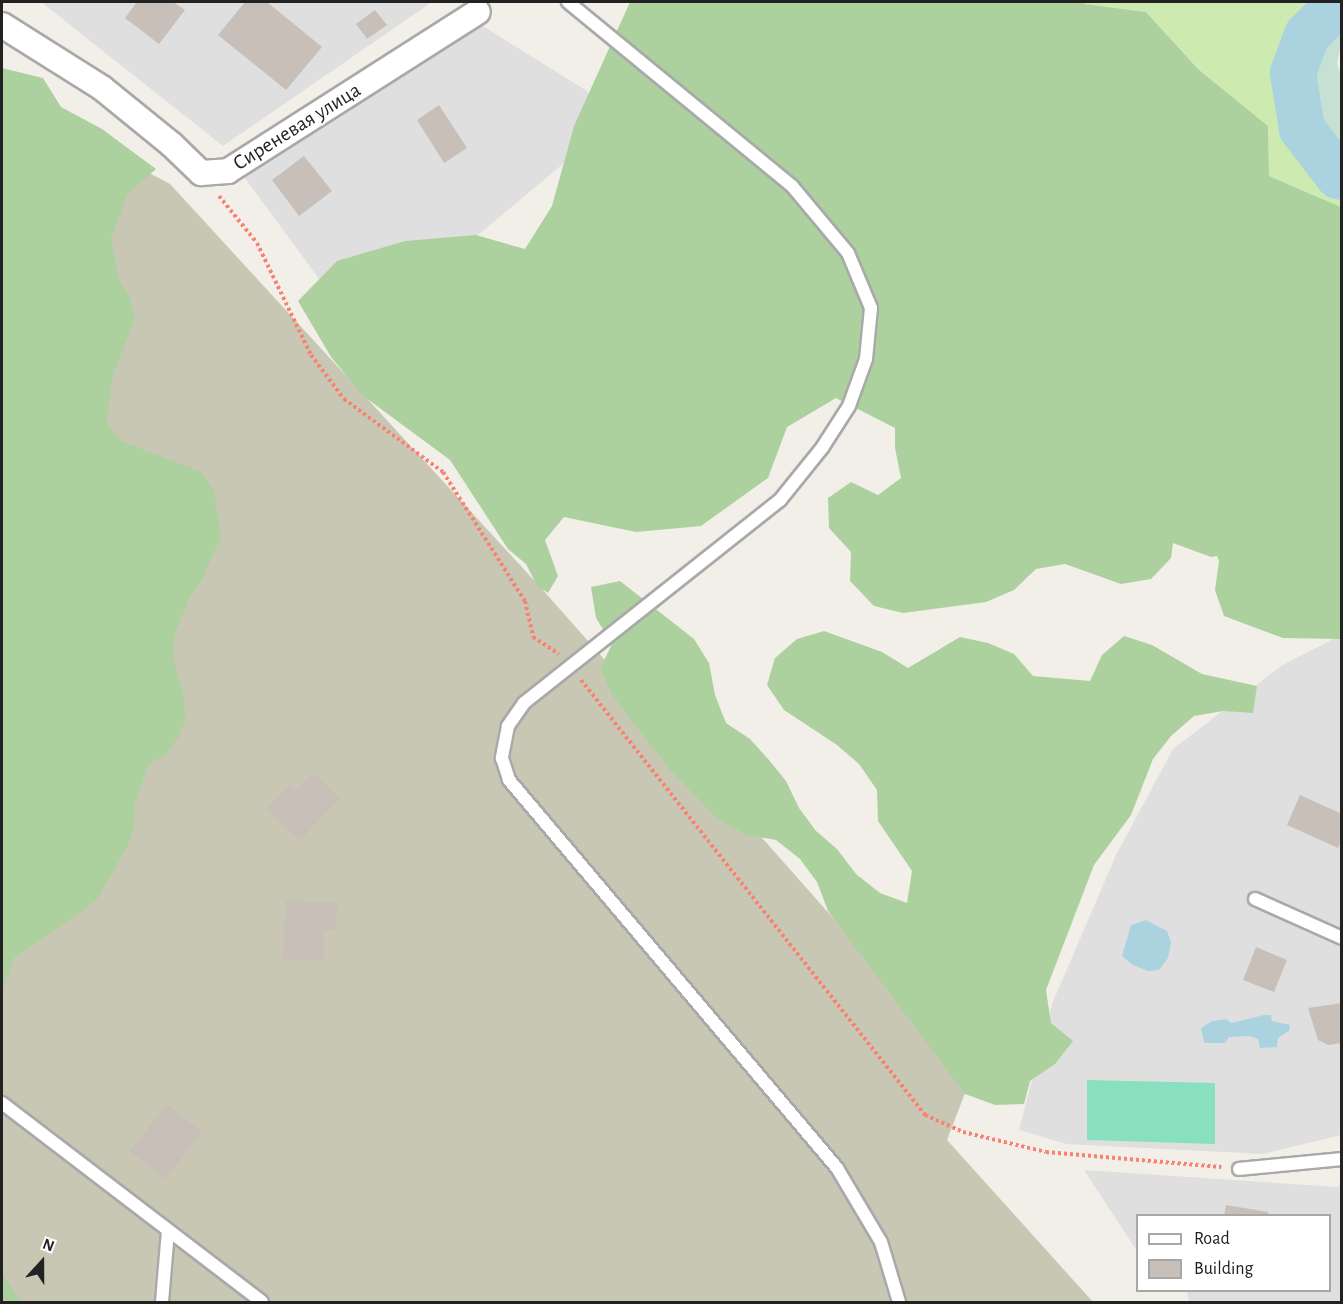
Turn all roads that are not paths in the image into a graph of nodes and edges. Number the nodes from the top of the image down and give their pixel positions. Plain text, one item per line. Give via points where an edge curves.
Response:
1 (568, 2) edge
2 (478, 12) dead end
3 (2, 25) edge
4 (1255, 899) dead end
5 (1341, 938) edge
6 (2, 1103) edge
7 (1341, 1159) edge
8 (1239, 1169) road end
9 (168, 1231) junction
10 (162, 1302) edge
11 (262, 1302) edge
12 (899, 1302) edge

1 - 12 lane via 792,186 848,253 871,308 866,359 849,406 822,448 780,500 524,703 508,726 502,758 509,780 837,1168 880,1242
2 - 3 street, Сиреневая улица via 228,171 201,173 102,88
4 - 5 lane
6 - 9 lane
7 - 8 lane
9 - 10 lane
9 - 11 lane

